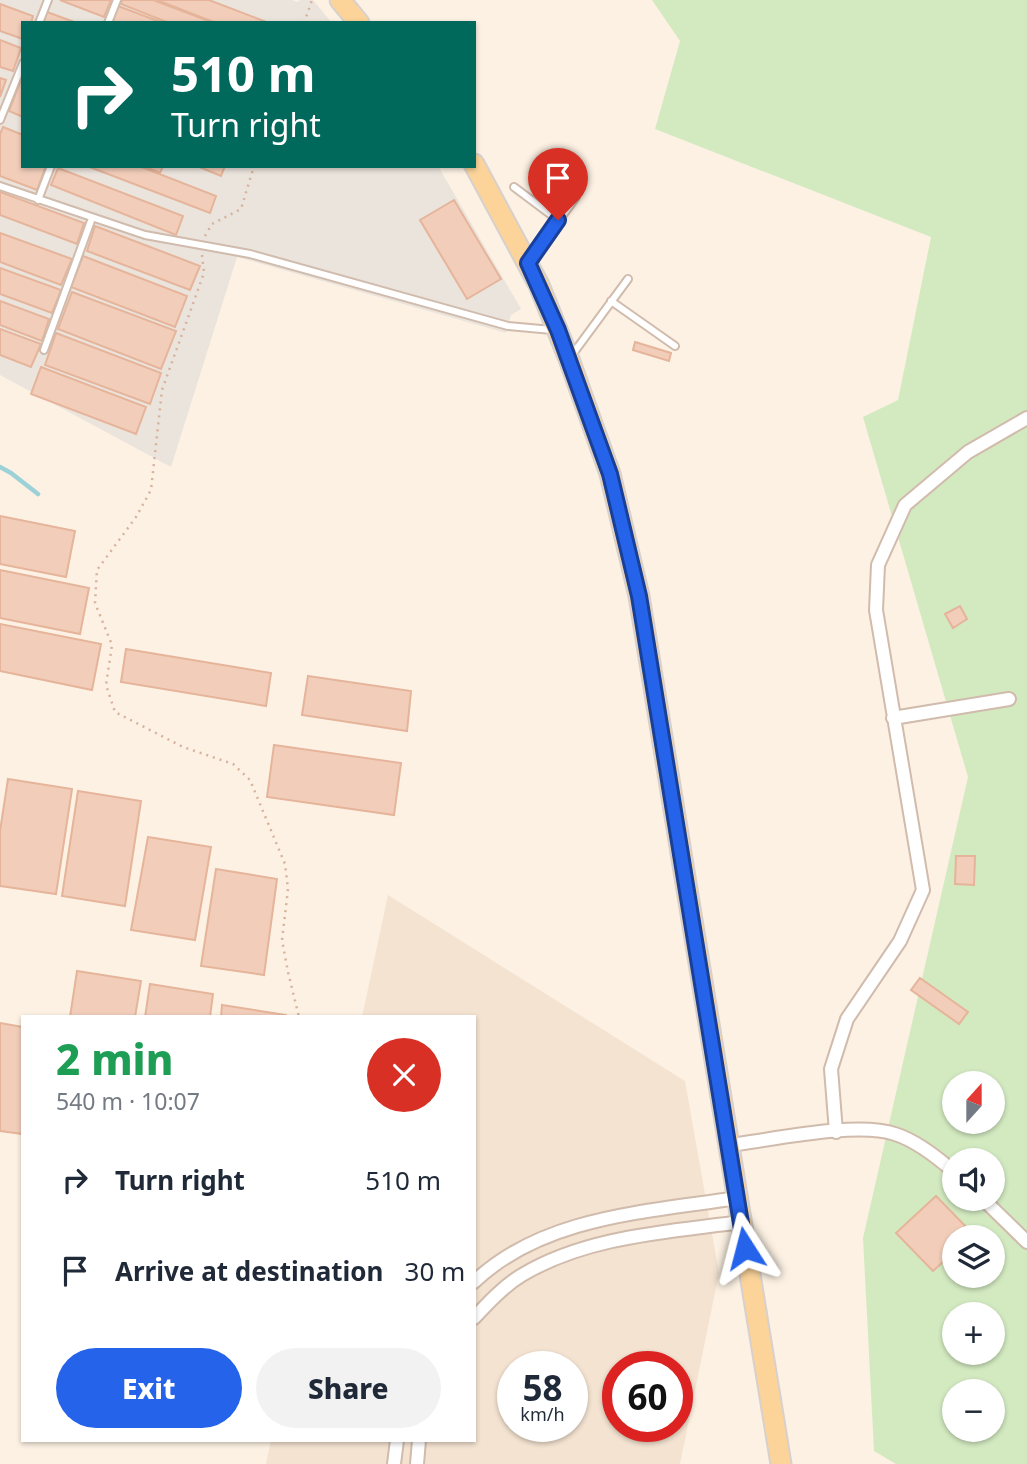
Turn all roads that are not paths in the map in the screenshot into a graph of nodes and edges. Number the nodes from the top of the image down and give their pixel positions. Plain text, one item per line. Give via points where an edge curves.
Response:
1 (48, 0) edge
2 (117, 0) edge
3 (340, 0) edge
4 (40, 21) edge
5 (109, 21) edge
6 (357, 21) edge
7 (21, 68) edge
8 (0, 120) edge
9 (50, 168) edge
10 (476, 168) edge
11 (0, 186) edge
12 (514, 187) dead end
13 (576, 197) dead end
14 (38, 200) junction
15 (92, 218) junction
16 (558, 220) junction
17 (528, 263) junction
18 (628, 279) dead end
19 (611, 301) junction
20 (558, 330) junction
21 (675, 346) dead end
22 (44, 350) dead end
23 (569, 359) junction
24 (1027, 418) edge
25 (1009, 699) dead end
26 (893, 718) junction
27 (836, 1132) junction
28 (729, 1145) junction
29 (942, 1161) edge
30 (737, 1198) junction
31 (995, 1211) edge
32 (741, 1222) junction
33 (1027, 1242) edge
34 (476, 1280) edge
35 (476, 1316) edge
36 (397, 1442) edge
37 (419, 1442) edge
38 (394, 1464) edge
39 (416, 1464) edge
40 (782, 1464) edge

1 - 4 lane
2 - 5 lane
3 - 6 main road
7 - 8 lane
9 - 14 lane
10 - 17 main road
11 - 14 lane
12 - 16 lane
13 - 16 lane
14 - 15 lane
15 - 20 lane via 145,235 250,254 508,326
15 - 22 lane
16 - 17 lane
17 - 20 main road
18 - 19 lane
19 - 21 lane
19 - 23 lane
20 - 23 main road
23 - 28 main road via 610,474 639,596
24 - 26 street via 968,452 905,505 878,565 876,610
25 - 26 street
26 - 27 street via 923,890 900,942 848,1019 831,1069
27 - 28 street
27 - 29 street via 863,1128 896,1134
28 - 30 main road
30 - 32 main road
30 - 34 street via 569,1229 523,1247
31 - 33 street
32 - 35 street via 622,1240 571,1253 510,1283
32 - 40 main road
36 - 38 street
37 - 39 street

